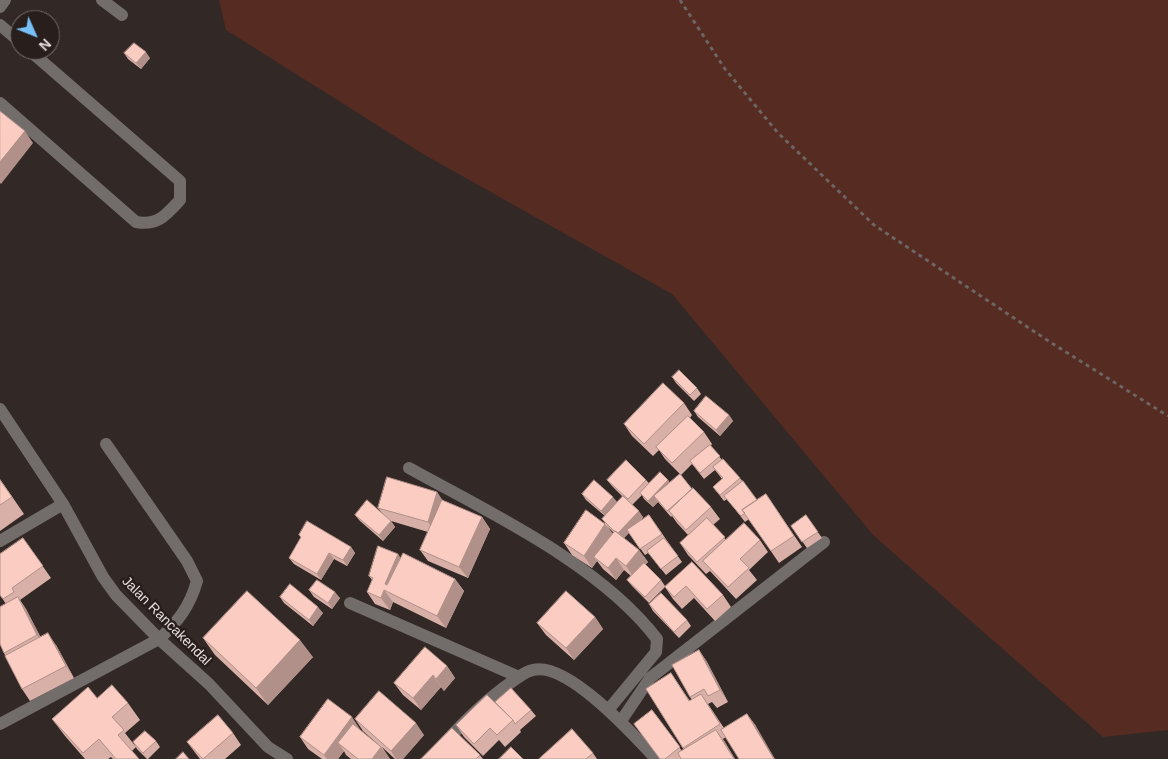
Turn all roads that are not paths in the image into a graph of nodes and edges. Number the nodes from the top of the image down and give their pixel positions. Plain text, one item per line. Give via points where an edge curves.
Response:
1 (5, 0) edge
2 (102, 0) edge
3 (0, 7) edge
4 (122, 15) dead end
5 (0, 25) edge
6 (10, 34) edge
7 (41, 60) edge
8 (0, 103) edge
9 (0, 409) edge
10 (106, 444) dead end
11 (409, 468) dead end
12 (63, 504) junction
13 (0, 541) edge
14 (824, 542) dead end
15 (350, 603) dead end
16 (159, 639) junction
17 (519, 677) junction
18 (609, 709) junction
19 (622, 721) junction
20 (0, 724) edge
21 (287, 759) edge
22 (430, 759) edge
23 (656, 759) edge

1 - 3 street
2 - 4 street
5 - 6 street
7 - 8 street via 180,181 180,200 165,216 149,224 136,222
9 - 12 street, Jalan Rancakendal
10 - 16 street via 187,561 197,581 191,602 178,622
11 - 18 street via 552,548 626,604 645,623 657,639 656,652
12 - 13 street
12 - 16 street, Jalan Rancakendal via 103,577
14 - 19 street via 650,678
15 - 17 street
16 - 20 street
16 - 21 street, Jalan Rancakendal via 210,684 268,747
17 - 18 street via 532,670 546,669
17 - 22 street via 470,714
18 - 19 street
19 - 23 street

